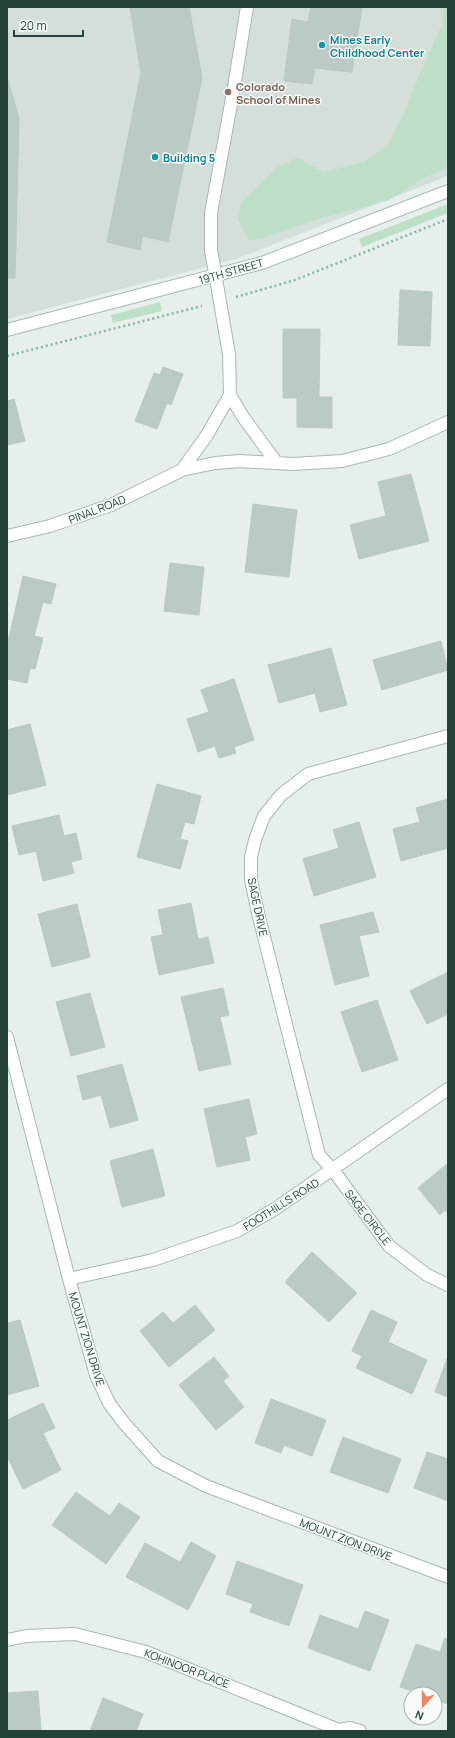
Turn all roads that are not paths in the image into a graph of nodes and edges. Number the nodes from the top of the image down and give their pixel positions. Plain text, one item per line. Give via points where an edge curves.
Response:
1 (247, 7) edge
2 (448, 191) edge
3 (216, 276) junction
4 (7, 330) edge
5 (230, 395) junction
6 (448, 422) edge
7 (276, 462) junction
8 (182, 470) junction
9 (7, 536) edge
10 (448, 736) edge
11 (7, 1037) edge
12 (448, 1089) edge
13 (333, 1170) junction
14 (69, 1279) junction
15 (448, 1285) edge
16 (448, 1577) edge
17 (7, 1640) edge
18 (360, 1731) edge

1 - 3 street via 211,213 211,250
2 - 3 street, 19TH STREET via 262,263
3 - 4 street, 19TH STREET
3 - 5 street via 229,354
5 - 7 street
5 - 8 street, PINAL ROAD via 207,435
6 - 7 street, PINAL ROAD via 389,449 366,456 316,463
7 - 8 street, PINAL ROAD via 215,463
8 - 9 street, PINAL ROAD via 111,505 50,526
10 - 13 street, SAGE DRIVE via 308,774 281,796 264,816 255,840 251,857 251,880 258,913 319,1155
11 - 14 street, MOUNT ZION DRIVE
12 - 13 street, FOOTHILLS ROAD
13 - 14 street, FOOTHILLS ROAD via 276,1209 237,1231 153,1260
13 - 15 street, SAGE CIRCLE via 389,1246 427,1275
14 - 16 street, MOUNT ZION DRIVE via 96,1375 109,1403 158,1461 206,1486
17 - 18 street, KOHINOOR PLACE via 26,1636 75,1634 146,1652 339,1730 350,1728

